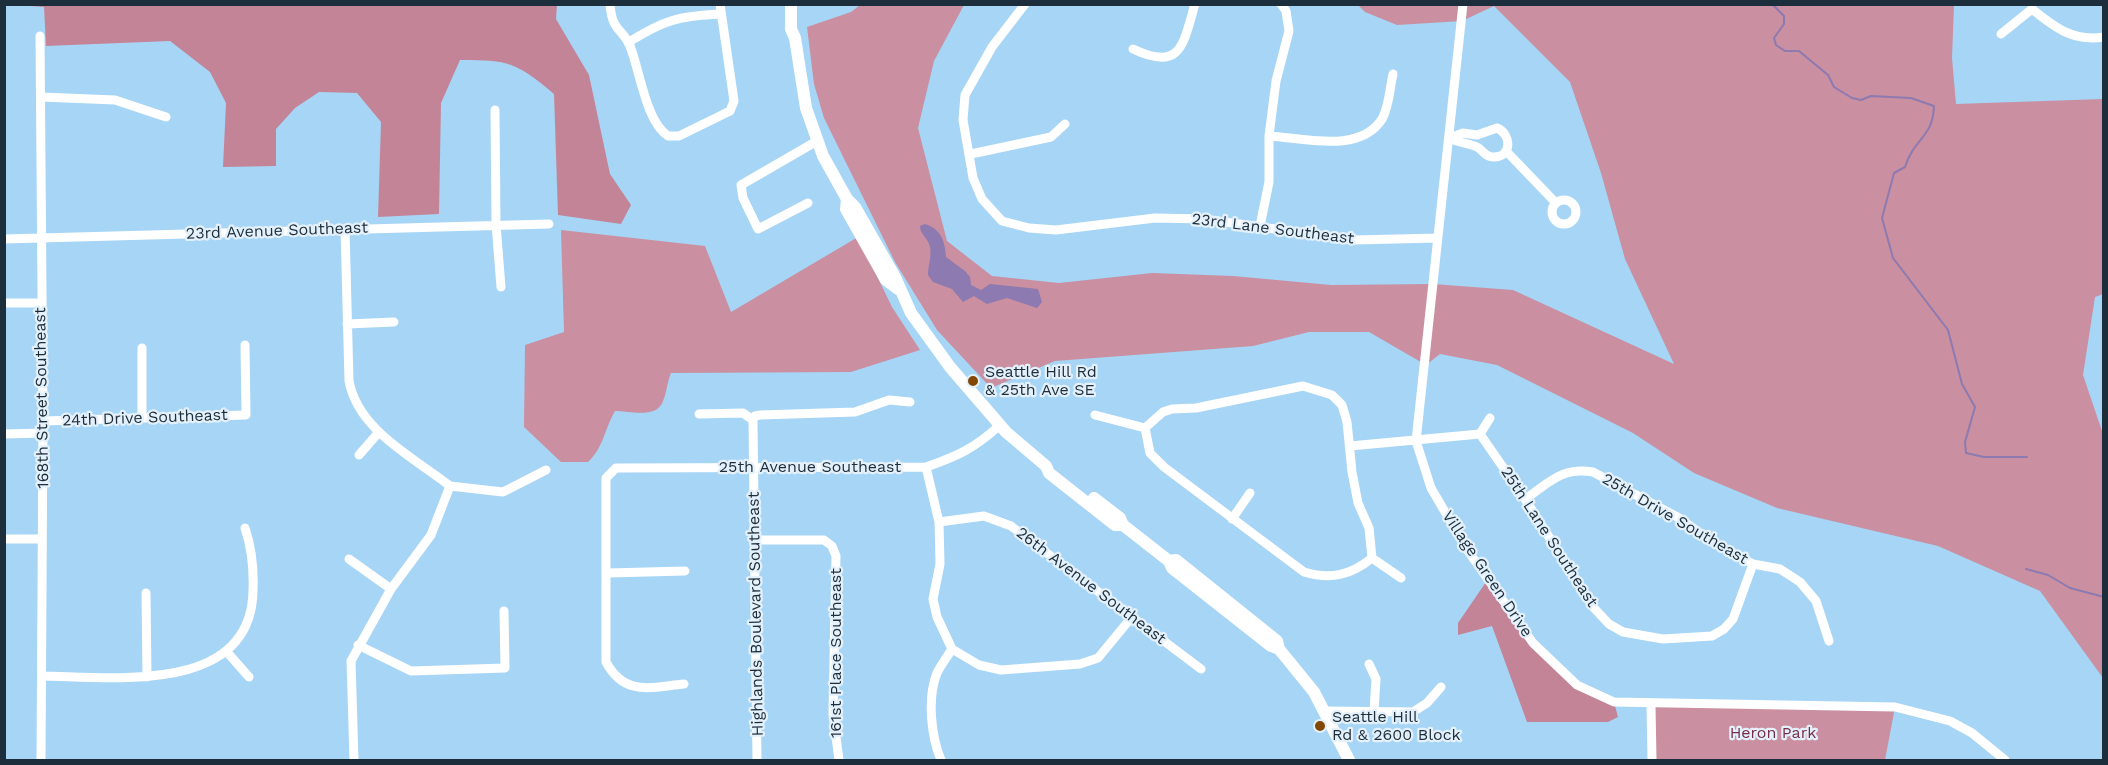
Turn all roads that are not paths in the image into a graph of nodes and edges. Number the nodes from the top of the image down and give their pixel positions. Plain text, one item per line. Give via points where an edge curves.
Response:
1 (610, 4) edge
2 (791, 4) edge
3 (799, 4) edge
4 (1025, 4) edge
5 (1195, 4) edge
6 (1463, 4) edge
7 (2032, 7) edge
8 (1283, 8) edge
9 (720, 9) edge
10 (2001, 34) dead end
11 (40, 36) dead end
12 (2103, 37) edge
13 (795, 38) junction
14 (629, 42) junction
15 (1133, 49) dead end
16 (1393, 74) dead end
17 (41, 97) junction
18 (495, 110) dead end
19 (166, 117) dead end
20 (1065, 124) dead end
21 (1269, 136) junction
22 (1450, 138) junction
23 (817, 141) junction
24 (1506, 151) junction
25 (971, 154) junction
26 (808, 203) dead end
27 (1556, 203) dead end
28 (496, 224) junction
29 (549, 224) dead end
30 (1260, 226) junction
31 (345, 229) junction
32 (1438, 238) junction
33 (4, 239) edge
34 (40, 239) junction
35 (501, 287) dead end
36 (4, 303) edge
37 (41, 303) junction
38 (394, 322) dead end
39 (347, 324) junction
40 (245, 345) dead end
41 (142, 348) dead end
42 (910, 402) dead end
43 (699, 414) dead end
44 (1095, 415) dead end
45 (142, 418) junction
46 (754, 418) junction
47 (1490, 418) dead end
48 (43, 421) junction
49 (1000, 425) junction
50 (1144, 428) junction
51 (379, 432) junction
52 (43, 433) junction
53 (4, 434) edge
54 (1480, 434) junction
55 (1416, 441) junction
56 (1350, 446) junction
57 (359, 455) dead end
58 (926, 466) junction
59 (754, 468) junction
60 (546, 470) dead end
61 (450, 486) junction
62 (1250, 493) dead end
63 (1525, 499) junction
64 (1232, 519) junction
65 (939, 522) junction
66 (245, 528) dead end
67 (4, 539) edge
68 (42, 539) junction
69 (756, 540) junction
70 (1372, 558) junction
71 (349, 559) dead end
72 (1753, 564) junction
73 (685, 571) dead end
74 (608, 573) junction
75 (1401, 578) dead end
76 (391, 589) junction
77 (146, 593) dead end
78 (504, 611) dead end
79 (1131, 618) junction
80 (1829, 641) dead end
81 (358, 645) junction
82 (952, 649) junction
83 (227, 652) junction
84 (1369, 664) dead end
85 (1201, 669) dead end
86 (42, 676) junction
87 (249, 676) dead end
88 (147, 677) junction
89 (684, 684) dead end
90 (1441, 687) dead end
91 (1651, 705) junction
92 (1325, 711) junction
93 (1374, 711) junction
94 (41, 760) edge
95 (354, 760) edge
96 (757, 760) edge
97 (839, 760) edge
98 (941, 760) edge
99 (1349, 760) edge
100 (1652, 760) edge
101 (2005, 760) edge

1 - 14 street via 618,31
2 - 13 main road
3 - 13 main road via 799,30
4 - 25 street via 992,47 964,95 963,120
5 - 15 street via 1178,52 1166,59 1149,57
6 - 22 street, Village Green Drive
7 - 10 street
7 - 12 street via 2052,26 2072,37
8 - 21 street via 1289,31 1276,81
9 - 14 street via 664,21
9 - 14 street via 735,101 730,111 679,136 668,136 654,123
11 - 17 street, 168th Street Southeast
13 - 23 main road via 800,82
16 - 21 street via 1383,117 1363,137 1343,141
17 - 19 street via 115,100
17 - 34 street, 168th Street Southeast
18 - 28 street
20 - 25 street via 1051,137
21 - 30 street via 1269,182
22 - 24 street via 1492,157
22 - 24 street via 1497,128 1508,139
22 - 32 street, Village Green Drive
23 - 26 street via 741,185 758,230
23 - 49 main road via 847,200 855,207 895,277 911,313 950,367
24 - 27 street
25 - 30 street, 23rd Lane Southeast via 973,178 982,199 1002,221 1029,228 1056,230 1155,218
28 - 29 street, 23rd Avenue Southeast
28 - 31 street, 23rd Avenue Southeast
28 - 35 street
30 - 32 street, 23rd Lane Southeast via 1353,240
31 - 34 street, 23rd Avenue Southeast
31 - 39 street
32 - 55 street, Village Green Drive
33 - 34 street, 23rd Avenue Southeast
34 - 37 street, 168th Street Southeast
36 - 37 street
37 - 48 street, 168th Street Southeast
38 - 39 street
39 - 51 street via 351,396
40 - 45 street, 24th Drive Southeast via 246,415
41 - 45 street
42 - 46 street via 889,400 855,412
43 - 46 street via 743,413
44 - 50 street
45 - 48 street, 24th Drive Southeast
46 - 59 street, Highlands Boulevard Southeast
47 - 54 street
48 - 52 street, 168th Street Southeast
49 - 58 street, 25th Avenue Southeast via 978,446
49 - 92 main road via 1046,466 1053,466 1120,518 1172,568 1279,649
50 - 56 street via 1173,409 1196,408 1303,386 1332,394 1342,405
50 - 64 street via 1150,453
51 - 57 street
51 - 61 street
52 - 53 street
52 - 68 street, 168th Street Southeast
54 - 55 street
54 - 63 street, 25th Lane Southeast
55 - 56 street
55 - 91 street, Village Green Drive via 1431,488 1468,551 1533,643 1576,685 1614,702
56 - 70 street via 1358,503 1369,528
58 - 59 street, 25th Avenue Southeast
58 - 65 street
59 - 69 street, Highlands Boulevard Southeast
59 - 74 street, 25th Avenue Southeast via 616,468 610,472 606,478
60 - 61 street via 503,492
61 - 76 street via 430,535
62 - 64 street
63 - 72 street, 25th Drive Southeast via 1564,472 1593,472
63 - 72 street, 25th Lane Southeast via 1593,607 1623,632 1663,639 1712,636 1733,619
64 - 70 street via 1292,564 1316,575 1356,571
65 - 79 street, 26th Avenue Southeast via 984,516 1011,526
65 - 82 street via 940,564 933,599
66 - 83 street via 252,549 253,606 246,626
67 - 68 street
68 - 86 street, 168th Street Southeast
69 - 96 street, Highlands Boulevard Southeast
69 - 97 street, 161st Place Southeast via 824,540 836,556 833,714
70 - 75 street
71 - 76 street
72 - 80 street, 25th Drive Southeast via 1780,569 1800,582 1815,601
73 - 74 street
74 - 89 street via 606,662 618,680 630,687 644,688
76 - 81 street
77 - 88 street
78 - 81 street via 505,668 411,671
79 - 82 street via 1098,658 1080,664 1001,670 979,665
79 - 85 street, 26th Avenue Southeast
81 - 95 street via 350,671
82 - 98 street via 937,674 932,697 932,722
83 - 87 street
83 - 88 street via 174,674
84 - 93 street via 1376,679
86 - 88 street
86 - 94 street, 168th Street Southeast
90 - 93 street via 1413,712
91 - 100 street
91 - 101 street, Village Green Drive via 1895,707 1950,721
92 - 93 street
92 - 99 main road

